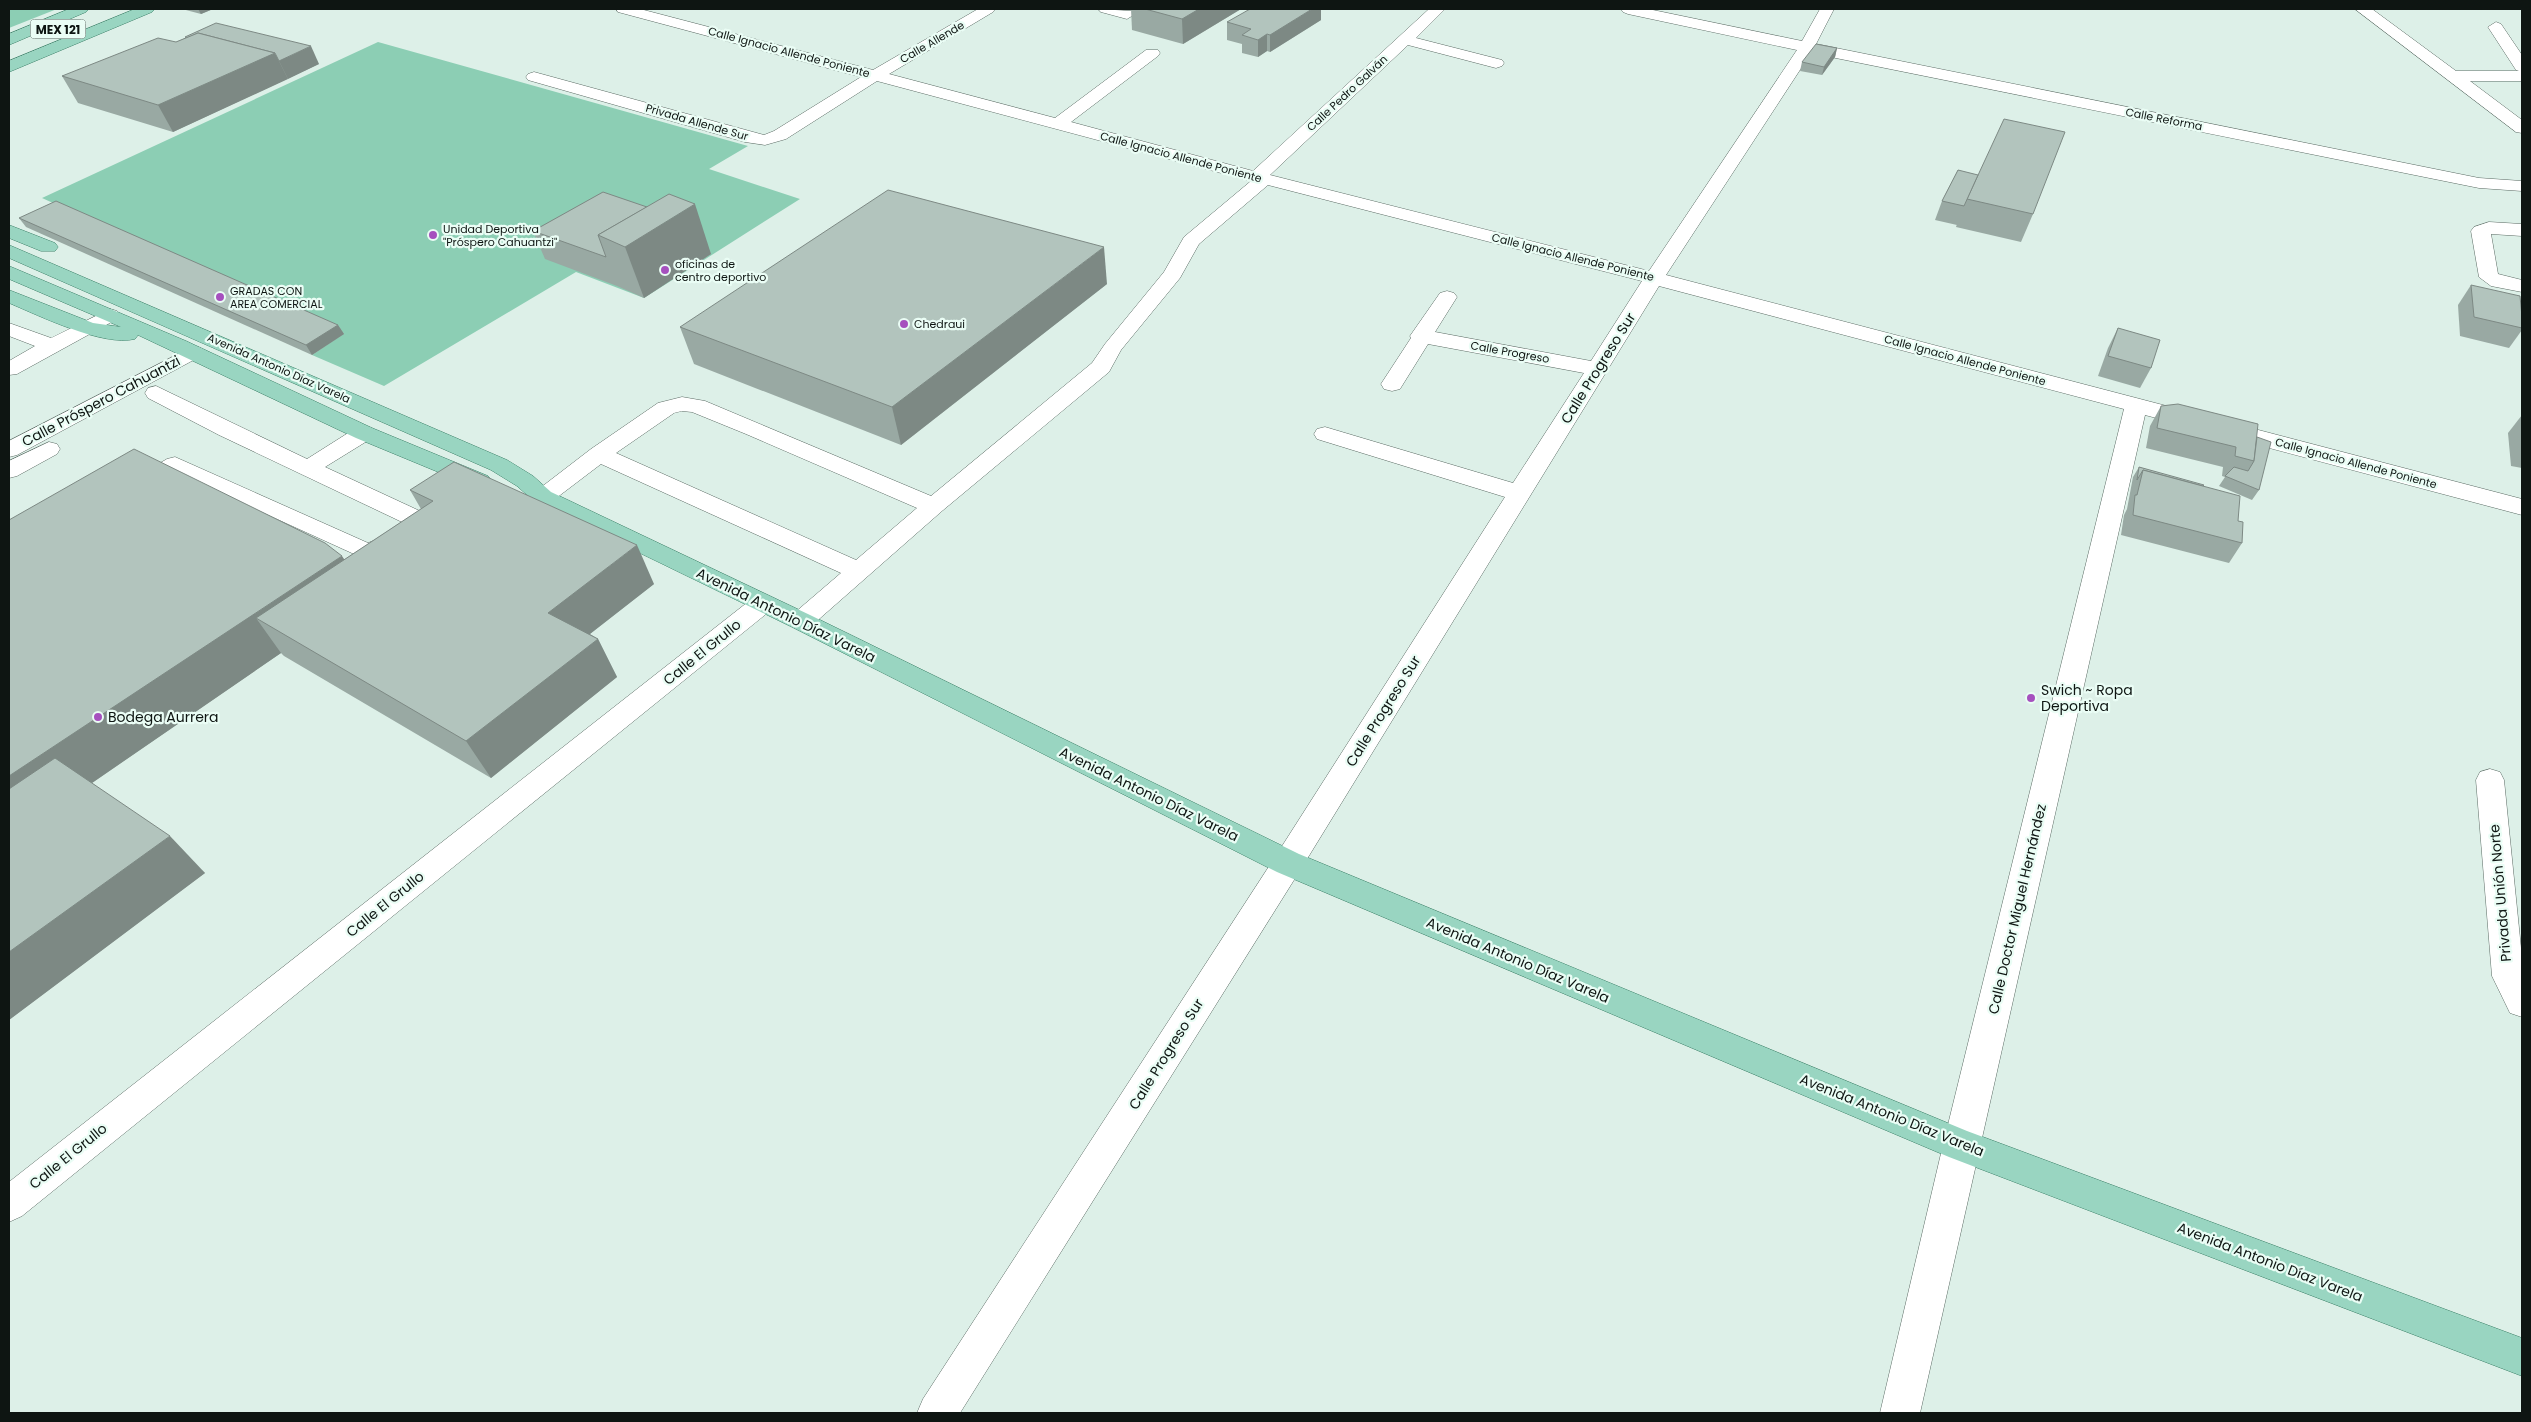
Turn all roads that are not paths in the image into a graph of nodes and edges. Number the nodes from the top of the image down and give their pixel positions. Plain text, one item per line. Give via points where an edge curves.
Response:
1 (81, 9) edge
2 (131, 9) edge
3 (147, 9) edge
4 (623, 9) edge
5 (1106, 9) edge
6 (1438, 9) edge
7 (1628, 9) edge
8 (1827, 9) edge
9 (2363, 9) edge
10 (958, 10) edge
11 (99, 12) dead end
12 (983, 12) edge
13 (1127, 14) dead end
14 (2496, 27) dead end
15 (9, 40) edge
16 (1404, 40) junction
17 (1807, 47) junction
18 (9, 50) edge
19 (1152, 53) dead end
20 (9, 60) edge
21 (1496, 63) dead end
22 (9, 67) edge
23 (2522, 67) edge
24 (876, 75) junction
25 (534, 76) dead end
26 (2454, 76) junction
27 (2522, 76) edge
28 (1058, 124) junction
29 (2522, 128) edge
30 (1261, 178) junction
31 (2522, 186) edge
32 (9, 231) edge
33 (2520, 233) edge
34 (9, 251) edge
35 (62, 253) dead end
36 (88, 264) dead end
37 (9, 272) edge
38 (1654, 278) junction
39 (2522, 286) edge
40 (9, 296) edge
41 (1447, 297) dead end
42 (117, 308) junction
43 (88, 328) junction
44 (9, 329) edge
45 (1420, 336) junction
46 (53, 346) junction
47 (181, 353) junction
48 (9, 368) edge
49 (1599, 369) junction
50 (1392, 384) dead end
51 (156, 393) junction
52 (2136, 405) junction
53 (364, 433) junction
54 (1325, 434) dead end
55 (9, 450) edge
56 (599, 454) junction
57 (308, 468) junction
58 (9, 471) edge
59 (1519, 492) junction
60 (542, 497) junction
61 (117, 498) edge
62 (934, 506) junction
63 (2522, 507) edge
64 (858, 570) junction
65 (762, 604) junction
66 (801, 621) junction
67 (2490, 780) dead end
68 (1288, 863) junction
69 (2522, 1003) edge
70 (1961, 1145) junction
71 (9, 1204) edge
72 (2522, 1357) edge
73 (937, 1413) edge
74 (1900, 1413) edge

1 - 15 main road, MEX 121
2 - 20 main road
3 - 22 main road
4 - 24 street, Calle Ignacio Allende Poniente
5 - 13 street
6 - 16 street, Calle Pedro Galván
7 - 17 street, Calle Reforma
8 - 17 street, Calle Progreso Sur
9 - 26 street
10 - 12 street
11 - 18 main road, MEX 121
12 - 24 street, Calle Allende
14 - 23 street
16 - 21 street
16 - 30 street, Calle Pedro Galván
17 - 31 street, Calle Reforma via 2469,181
17 - 38 street, Calle Progreso Sur
19 - 28 street
24 - 25 street, Privada Allende Sur via 780,135 765,140
24 - 28 street, Calle Ignacio Allende Poniente
26 - 27 street
26 - 29 street
28 - 30 street, Calle Ignacio Allende Poniente
30 - 38 street, Calle Ignacio Allende Poniente
30 - 62 street, Calle Pedro Galván via 1191,241 1173,274 1112,348 1101,367
32 - 35 main road
33 - 39 street via 2489,228 2481,231 2489,277
34 - 42 main road, Avenida Antonio Díaz Varela
36 - 42 main road
37 - 42 main road, Avenida Antonio Díaz Varela
38 - 49 street, Calle Progreso Sur
38 - 52 street, Calle Ignacio Allende Poniente
40 - 43 main road
41 - 45 street
42 - 43 street
42 - 47 main road, Avenida Antonio Díaz Varela
42 - 60 main road, Avenida Antonio Díaz Varela via 499,465 525,481
43 - 46 street
43 - 47 main road
44 - 46 street
45 - 49 street, Calle Progreso
45 - 50 street
46 - 48 street
47 - 51 street
47 - 53 main road, Avenida Antonio Díaz Varela
47 - 55 street, Calle Próspero Cahuantzi
49 - 59 street, Calle Progreso Sur
51 - 57 street
51 - 58 street
52 - 63 street, Calle Ignacio Allende Poniente
52 - 70 street, Calle Doctor Miguel Hernández
53 - 57 street
53 - 60 main road, Avenida Antonio Díaz Varela via 508,493
54 - 59 street
56 - 60 street
56 - 62 street via 666,408 682,404 697,406
56 - 64 street
57 - 61 street via 412,518 414,524 383,549 365,551 175,464
59 - 68 street, Calle Progreso Sur
60 - 65 main road, Avenida Antonio Díaz Varela
62 - 64 street, Calle Pedro Galván
64 - 66 street, Calle Pedro Galván
65 - 66 main road, Avenida Antonio Díaz Varela
65 - 71 street, Calle El Grullo
66 - 68 main road, Avenida Antonio Díaz Varela
67 - 69 street, Privada Unión Norte via 2508,976
68 - 70 main road, Avenida Antonio Díaz Varela
68 - 73 street, Calle Progreso Sur
70 - 72 main road, Avenida Antonio Díaz Varela
70 - 74 street, Calle Doctor Miguel Hernández

